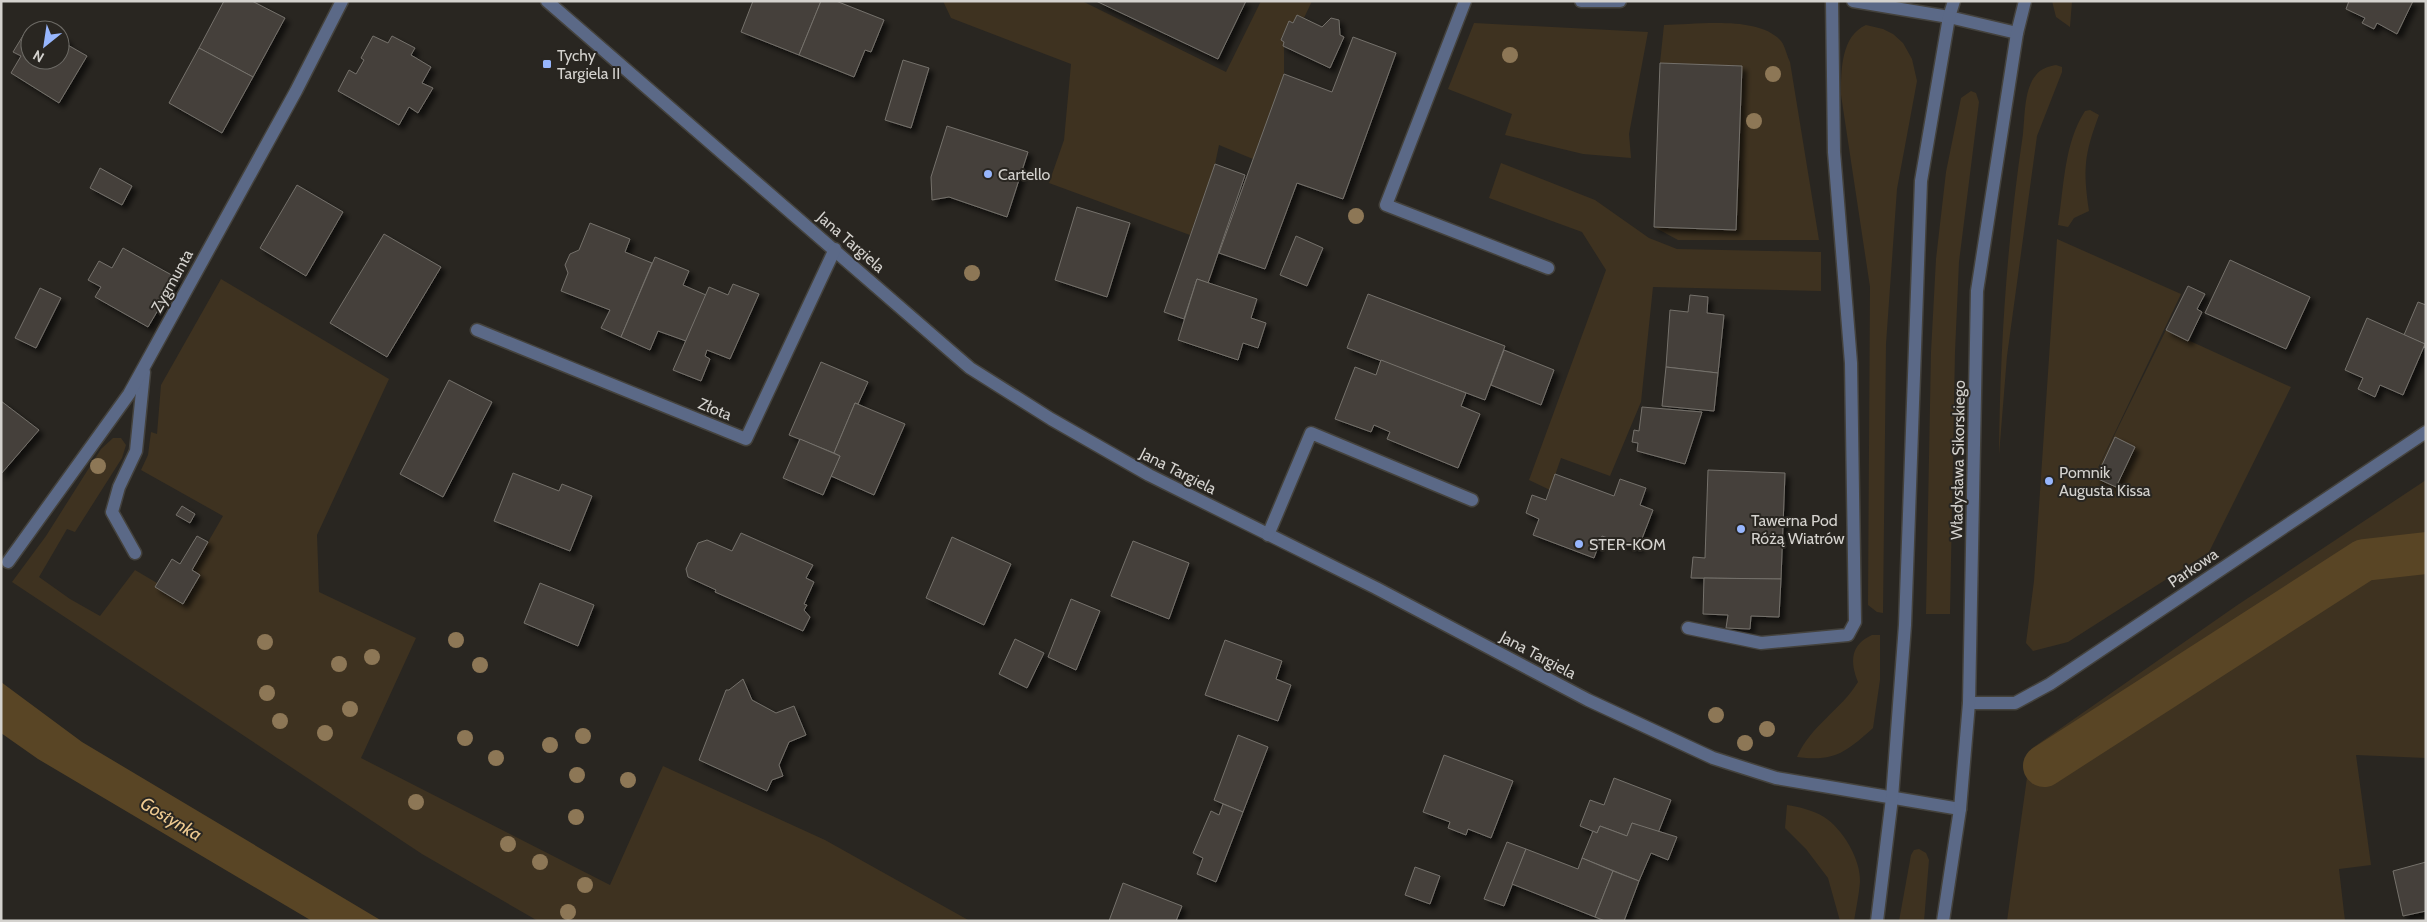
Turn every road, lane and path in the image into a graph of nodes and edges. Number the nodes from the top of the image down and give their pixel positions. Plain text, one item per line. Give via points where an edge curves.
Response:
1 (342, 1) edge
2 (547, 1) edge
3 (1465, 1) edge
4 (1582, 1) edge
5 (1620, 1) edge
6 (1832, 1) edge
7 (1853, 1) edge
8 (1954, 1) edge
9 (2025, 1) edge
10 (1949, 17) junction
11 (2017, 33) junction
12 (835, 249) junction
13 (1548, 268) dead end
14 (477, 330) dead end
15 (145, 365) junction
16 (2426, 432) edge
17 (1472, 500) dead end
18 (1268, 535) junction
19 (135, 554) dead end
20 (8, 562) dead end
21 (1688, 628) dead end
22 (1970, 703) junction
23 (1892, 798) junction
24 (1960, 809) junction
25 (1877, 921) edge
26 (1943, 921) edge

1 - 15 street, Zygmunta via 296,92
2 - 12 street, Jana Targiela
3 - 13 street via 1386,205
4 - 5 street
6 - 21 street via 1834,152 1851,363 1855,622 1848,635 1760,643
7 - 10 street
8 - 10 street
9 - 11 street, Władysława Sikorskiego
10 - 11 street
10 - 23 street via 1921,181 1905,625
11 - 22 street, Władysława Sikorskiego via 1977,290
12 - 14 street, Złota via 746,439
12 - 18 street, Jana Targiela via 970,368 1148,475
15 - 19 street via 136,451 119,487 112,512
15 - 20 street, Zygmunta via 118,410
16 - 22 street, Parkowa via 2050,684 2015,703
17 - 18 street via 1311,433
18 - 23 street, Jana Targiela via 1601,706 1713,758 1776,778
22 - 24 street, Władysława Sikorskiego
23 - 24 street, Jana Targiela
23 - 25 street
24 - 26 street, Władysława Sikorskiego

